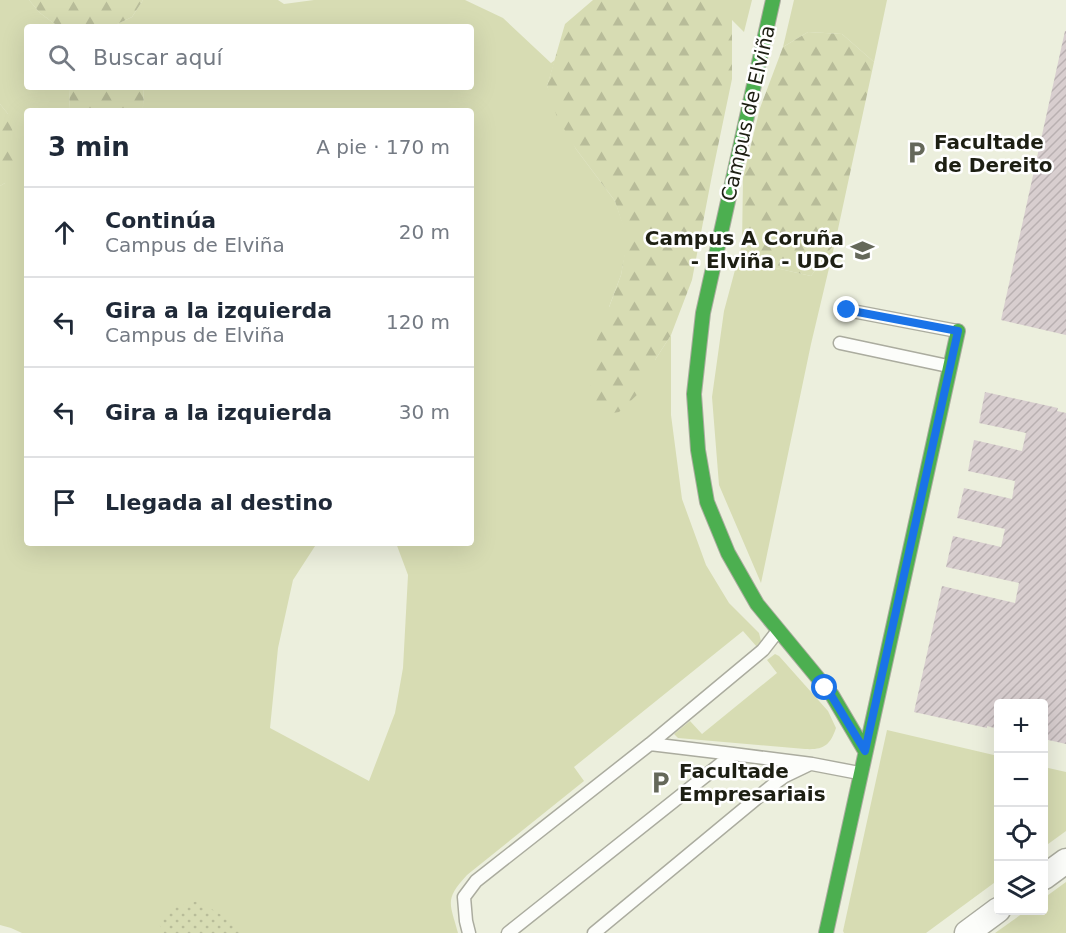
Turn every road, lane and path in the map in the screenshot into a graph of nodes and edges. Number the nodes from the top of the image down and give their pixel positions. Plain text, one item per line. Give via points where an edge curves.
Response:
1 (773, 0) edge
2 (847, 310) dead end
3 (958, 331) joint
4 (840, 343) dead end
5 (951, 366) junction
6 (778, 631) junction
7 (650, 744) junction
8 (865, 751) junction
9 (733, 753) junction
10 (812, 764) junction
11 (860, 773) junction
12 (1066, 861) edge
13 (1048, 874) edge
14 (994, 914) edge
15 (470, 933) edge
16 (508, 933) edge
17 (594, 933) edge
18 (826, 933) edge
19 (967, 933) edge

1 - 6 street, Campus de Elviña via 703,314 694,394 707,502 728,554
2 - 3 lane
3 - 5 street
4 - 5 lane
5 - 8 street
6 - 7 lane via 763,650
6 - 8 street, Campus de Elviña via 831,695
7 - 9 lane
7 - 15 lane via 476,881 464,897
8 - 11 street
9 - 10 lane
9 - 16 lane
10 - 11 lane
10 - 17 lane via 784,776
11 - 18 street
12 - 13 street
14 - 19 street

